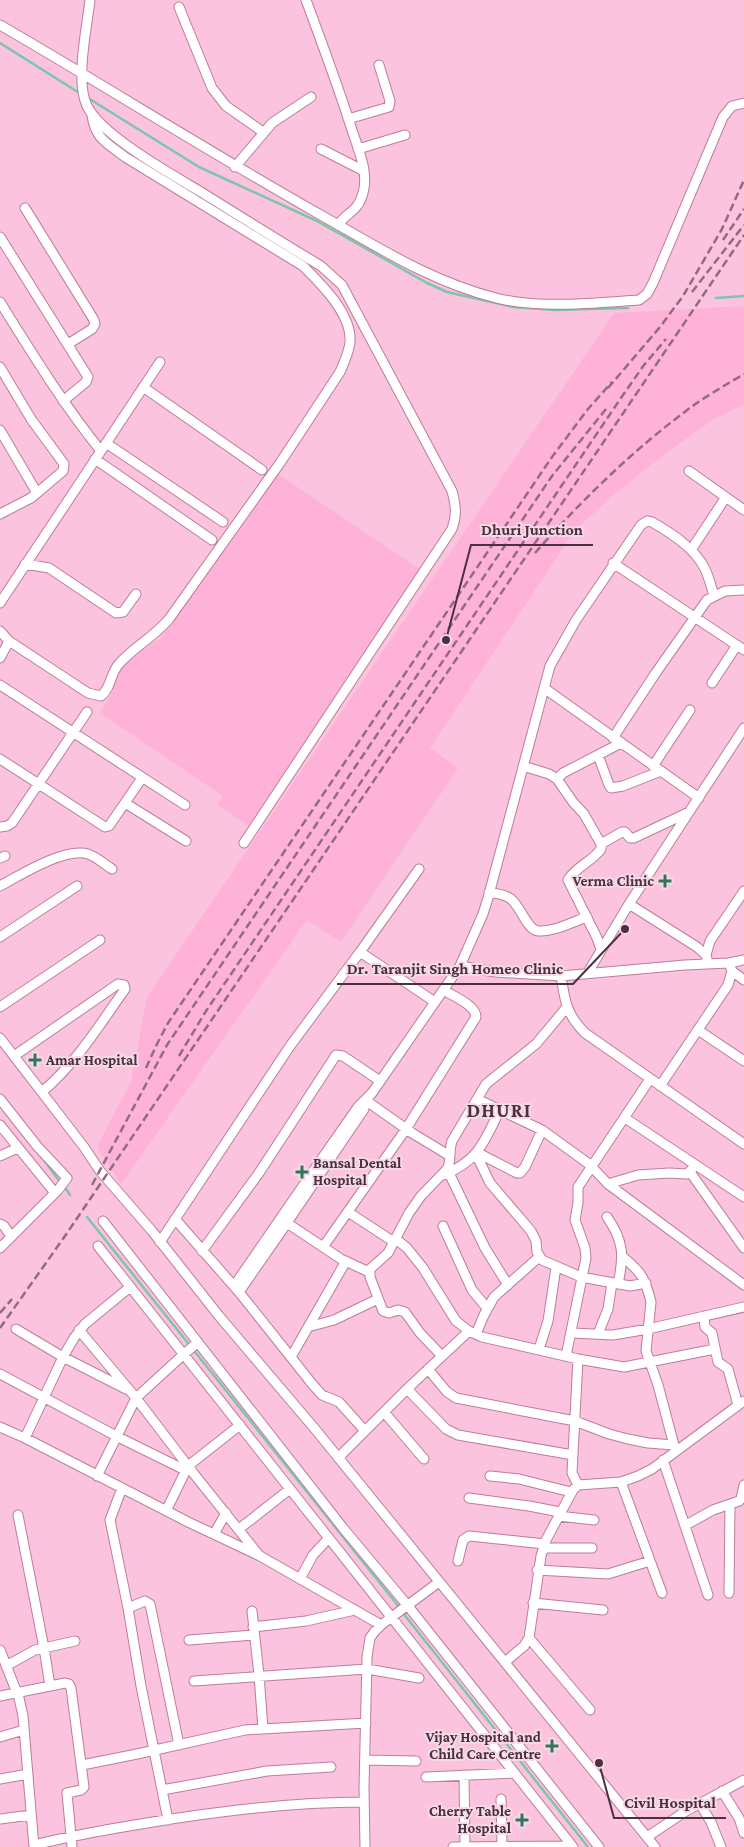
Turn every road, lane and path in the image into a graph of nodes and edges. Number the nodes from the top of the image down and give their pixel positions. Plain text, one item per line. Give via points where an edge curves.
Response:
1 (90, 0) edge
2 (306, 0) edge
3 (179, 7) dead end
4 (0, 25) edge
5 (379, 65) dead end
6 (82, 72) junction
7 (311, 97) dead end
8 (744, 102) edge
9 (92, 113) junction
10 (348, 119) junction
11 (263, 132) junction
12 (405, 135) dead end
13 (321, 149) dead end
14 (358, 149) junction
15 (235, 167) junction
16 (364, 171) junction
17 (25, 208) dead end
18 (338, 225) junction
19 (0, 237) edge
20 (0, 302) edge
21 (68, 344) junction
22 (160, 362) dead end
23 (0, 367) edge
24 (143, 387) junction
25 (63, 401) junction
26 (0, 430) edge
27 (106, 442) junction
28 (98, 455) junction
29 (262, 470) dead end
30 (689, 471) dead end
31 (37, 493) junction
32 (726, 498) junction
33 (744, 510) edge
34 (0, 514) edge
35 (223, 522) dead end
36 (212, 540) dead end
37 (691, 550) junction
38 (613, 563) junction
39 (26, 564) junction
40 (744, 590) edge
41 (136, 594) dead end
42 (714, 595) junction
43 (0, 603) edge
44 (695, 616) junction
45 (0, 631) edge
46 (9, 641) junction
47 (740, 647) edge
48 (0, 658) edge
49 (712, 683) dead end
50 (0, 685) edge
51 (544, 688) junction
52 (690, 710) dead end
53 (87, 712) dead end
54 (744, 728) edge
55 (74, 733) junction
56 (613, 738) junction
57 (621, 743) junction
58 (598, 755) junction
59 (0, 759) edge
60 (523, 766) junction
61 (657, 768) junction
62 (142, 778) junction
63 (557, 778) junction
64 (38, 784) junction
65 (699, 798) junction
66 (125, 802) junction
67 (185, 806) dead end
68 (689, 812) junction
69 (0, 827) edge
70 (186, 841) dead end
71 (244, 843) dead end
72 (601, 844) junction
73 (112, 869) dead end
74 (419, 869) dead end
75 (0, 886) edge
76 (77, 886) dead end
77 (744, 891) edge
78 (489, 892) junction
79 (629, 904) junction
80 (586, 917) junction
81 (0, 937) edge
82 (100, 940) dead end
83 (601, 949) junction
84 (360, 952) junction
85 (707, 959) junction
86 (744, 960) edge
87 (460, 966) junction
88 (731, 967) junction
89 (586, 974) junction
90 (561, 976) junction
91 (744, 980) edge
92 (443, 990) junction
93 (435, 1002) junction
94 (567, 1006) junction
95 (0, 1007) edge
96 (698, 1030) junction
97 (0, 1038) edge
98 (14, 1056) junction
99 (744, 1061) edge
100 (650, 1079) junction
101 (380, 1081) junction
102 (660, 1086) junction
103 (42, 1092) junction
104 (370, 1097) junction
105 (0, 1099) edge
106 (477, 1099) junction
107 (500, 1110) junction
108 (625, 1118) junction
109 (0, 1125) edge
110 (406, 1129) junction
111 (542, 1130) junction
112 (744, 1144) edge
113 (18, 1148) junction
114 (477, 1153) junction
115 (0, 1156) edge
116 (450, 1156) junction
117 (592, 1167) junction
118 (692, 1168) junction
119 (445, 1174) junction
120 (608, 1184) junction
121 (57, 1191) junction
122 (744, 1197) edge
123 (348, 1212) junction
124 (607, 1217) dead end
125 (175, 1219) junction
126 (103, 1221) dead end
127 (287, 1223) junction
128 (0, 1224) edge
129 (443, 1226) dead end
130 (10, 1236) junction
131 (395, 1241) junction
132 (160, 1242) junction
133 (98, 1246) dead end
134 (323, 1247) junction
135 (0, 1248) edge
136 (744, 1248) edge
137 (202, 1251) junction
138 (539, 1257) junction
139 (623, 1257) junction
140 (346, 1261) junction
141 (556, 1268) junction
142 (369, 1272) junction
143 (581, 1277) junction
144 (646, 1283) junction
145 (508, 1284) junction
146 (615, 1284) junction
147 (744, 1285) edge
148 (130, 1286) junction
149 (236, 1289) junction
150 (378, 1299) junction
151 (744, 1307) edge
152 (487, 1308) junction
153 (704, 1316) junction
154 (308, 1327) junction
155 (16, 1329) dead end
156 (648, 1329) junction
157 (79, 1330) junction
158 (473, 1333) junction
159 (572, 1333) junction
160 (598, 1334) junction
161 (191, 1348) junction
162 (538, 1349) junction
163 (715, 1349) junction
164 (442, 1356) junction
165 (566, 1356) junction
166 (63, 1357) junction
167 (290, 1357) junction
168 (578, 1359) junction
169 (650, 1363) junction
170 (428, 1370) junction
171 (0, 1374) edge
172 (407, 1389) junction
173 (133, 1395) junction
174 (44, 1398) junction
175 (741, 1403) edge
176 (384, 1412) junction
177 (575, 1421) junction
178 (240, 1425) junction
179 (0, 1427) edge
180 (365, 1431) junction
181 (118, 1437) junction
182 (25, 1438) junction
183 (674, 1448) junction
184 (573, 1455) junction
185 (338, 1458) junction
186 (424, 1459) dead end
187 (663, 1460) junction
188 (187, 1468) junction
189 (97, 1476) junction
190 (490, 1476) dead end
191 (621, 1482) junction
192 (744, 1485) edge
193 (122, 1488) junction
194 (575, 1488) junction
195 (290, 1489) junction
196 (469, 1498) dead end
197 (730, 1505) junction
198 (166, 1511) junction
199 (226, 1513) junction
200 (559, 1514) junction
201 (18, 1515) dead end
202 (594, 1520) dead end
203 (686, 1525) junction
204 (239, 1529) junction
205 (214, 1534) junction
206 (328, 1538) junction
207 (544, 1546) junction
208 (592, 1548) dead end
209 (260, 1556) junction
210 (458, 1561) dead end
211 (650, 1561) junction
212 (537, 1570) junction
213 (300, 1579) junction
214 (439, 1582) junction
215 (662, 1593) dead end
216 (729, 1593) dead end
217 (708, 1595) dead end
218 (533, 1604) junction
219 (128, 1608) junction
220 (355, 1610) junction
221 (603, 1610) dead end
222 (252, 1611) dead end
223 (401, 1611) junction
224 (381, 1626) junction
225 (254, 1631) junction
226 (529, 1638) junction
227 (189, 1640) dead end
228 (75, 1641) dead end
229 (44, 1648) junction
230 (0, 1650) edge
231 (505, 1662) junction
232 (6, 1666) junction
233 (367, 1669) junction
234 (259, 1675) junction
235 (419, 1678) dead end
236 (194, 1680) dead end
237 (50, 1686) junction
238 (17, 1692) junction
239 (0, 1696) edge
240 (590, 1710) dead end
241 (366, 1723) junction
242 (263, 1729) junction
243 (24, 1730) junction
244 (0, 1737) edge
245 (179, 1745) junction
246 (154, 1750) junction
247 (365, 1760) junction
248 (416, 1761) dead end
249 (82, 1765) junction
250 (331, 1768) dead end
251 (28, 1774) junction
252 (515, 1774) junction
253 (464, 1775) junction
254 (426, 1777) dead end
255 (0, 1779) edge
256 (744, 1780) edge
257 (162, 1790) junction
258 (722, 1791) junction
259 (501, 1799) dead end
260 (364, 1802) junction
261 (700, 1804) junction
262 (31, 1815) junction
263 (0, 1819) edge
264 (168, 1820) junction
265 (744, 1833) edge
266 (71, 1836) junction
267 (647, 1837) junction
268 (567, 1845) edge
269 (34, 1846) edge
270 (465, 1846) edge
271 (502, 1846) edge
272 (527, 1846) edge
273 (72, 1847) edge
274 (365, 1847) edge
275 (453, 1847) edge
276 (478, 1847) edge
277 (599, 1847) edge
278 (655, 1847) edge
279 (721, 1847) edge

1 - 6 street
2 - 10 street
3 - 11 street via 212,88 226,106
4 - 6 street
5 - 10 street via 389,107
6 - 9 street via 85,99
6 - 15 street
7 - 11 street
8 - 18 street via 732,106 723,117 653,283 639,300 534,303 498,299 425,273
9 - 46 street via 94,126 102,140 303,266 324,287 341,312 350,342 340,372 280,463 169,620 117,667 107,691 101,696 88,692
9 - 71 street via 112,134 321,266 342,285 452,491 457,508 452,529
10 - 14 street
11 - 15 street
12 - 14 street
13 - 16 street
14 - 16 street
15 - 18 street
16 - 18 street via 364,191 360,202
17 - 21 street via 94,320 92,329
19 - 21 street
20 - 25 street
21 - 25 street via 88,377
22 - 24 street
23 - 31 street via 64,464 63,471
24 - 27 street
24 - 29 street
25 - 28 street
26 - 31 street
27 - 28 street
27 - 35 street
28 - 36 street
28 - 39 street
30 - 32 street
31 - 34 street
32 - 33 street
32 - 37 street
37 - 38 street via 646,521
37 - 42 street via 701,561
38 - 44 street
38 - 51 street via 555,655
39 - 41 street via 49,568 116,614 123,612
39 - 43 street
40 - 42 street
42 - 44 street
44 - 47 street
44 - 56 street
45 - 46 street
46 - 48 street
47 - 49 street
50 - 55 street
51 - 56 street
51 - 60 street
52 - 61 street
53 - 55 street
54 - 65 street
55 - 62 street
55 - 64 street
56 - 57 street
57 - 58 street
57 - 61 street
58 - 61 street via 611,788 624,786
58 - 63 street
59 - 64 street
60 - 63 street
60 - 78 street
61 - 65 street
62 - 66 street
62 - 67 street
63 - 72 street
64 - 66 street via 105,827
64 - 69 street via 12,823
65 - 68 street
66 - 70 street
68 - 72 street via 634,838 622,832
68 - 79 street
72 - 80 street via 596,855 568,880
73 - 75 street via 87,854 62,856
74 - 84 street
76 - 81 street
77 - 85 street via 710,941
78 - 80 street via 511,899 531,928 537,931
78 - 87 street
79 - 83 street
79 - 85 street via 684,937
80 - 83 street
82 - 95 street
83 - 89 street
84 - 93 street
84 - 125 street via 290,1046
85 - 88 street
85 - 89 street
86 - 88 street
87 - 90 street via 495,972
87 - 92 street
88 - 91 street
88 - 96 street via 728,985
89 - 90 street
90 - 94 street
92 - 93 street
92 - 110 street via 473,1008 476,1017
93 - 101 street
94 - 100 street via 585,1033
94 - 106 street via 536,1044 492,1078
96 - 99 street
96 - 102 street
97 - 98 street
98 - 103 street
98 - 103 street via 118,984 124,985 76,1058
100 - 102 street
100 - 108 street
101 - 104 street
101 - 137 street via 343,1056 336,1055 259,1173
102 - 112 street
103 - 132 street via 100,1171
104 - 110 street
104 - 127 street
104 - 149 street via 358,1107 316,1167
105 - 121 street via 66,1176 66,1181
106 - 107 street
106 - 116 street via 452,1141
107 - 111 street
107 - 114 street
108 - 117 street
108 - 118 street
109 - 113 street
110 - 116 street
110 - 123 street
111 - 114 street via 520,1173
111 - 117 street
113 - 115 street
113 - 121 street
114 - 119 street
114 - 138 street via 490,1183 531,1231
116 - 119 street
117 - 120 street
117 - 143 street via 577,1191 575,1220 586,1254
118 - 120 street via 684,1174 638,1176
118 - 122 street
118 - 136 street
119 - 131 street via 417,1202
119 - 145 street
120 - 147 street
121 - 130 street
123 - 131 street
123 - 134 street
124 - 139 street via 619,1238
125 - 132 street
125 - 137 street
126 - 161 street
127 - 134 street
127 - 149 street
128 - 130 street
129 - 152 street via 472,1290
130 - 135 street
131 - 142 street
131 - 158 street via 407,1248 423,1268 456,1321
132 - 185 street
133 - 148 street
134 - 140 street
137 - 149 street
138 - 141 street
138 - 145 street
139 - 144 street via 642,1274
139 - 146 street
140 - 142 street
140 - 154 street
141 - 143 street
141 - 162 street via 548,1321
142 - 150 street
143 - 146 street
143 - 159 street
144 - 146 street
144 - 156 street via 651,1302
145 - 152 street
146 - 160 street
148 - 157 street
148 - 161 street
149 - 167 street
150 - 154 street via 334,1320
150 - 164 street via 385,1313 405,1312
151 - 153 street
152 - 158 street
153 - 156 street
153 - 163 street via 705,1327 712,1333
154 - 167 street
155 - 166 street
156 - 160 street
156 - 169 street via 646,1351
157 - 166 street
157 - 173 street
158 - 162 street
158 - 164 street
159 - 160 street
159 - 165 street
161 - 173 street
161 - 178 street
161 - 223 street via 343,1528
162 - 165 street
163 - 169 street
163 - 175 street via 718,1364 728,1369
164 - 170 street
165 - 168 street
166 - 173 street
166 - 174 street
167 - 180 street via 322,1395 339,1402
168 - 169 street via 624,1367
168 - 177 street
169 - 183 street
170 - 172 street
170 - 177 street via 456,1398
171 - 174 street
172 - 176 street
172 - 184 street via 446,1429 458,1435
173 - 181 street
173 - 188 street
174 - 181 street
174 - 182 street
175 - 183 street
176 - 180 street
176 - 186 street
177 - 183 street via 609,1434
177 - 184 street
178 - 188 street
178 - 195 street
179 - 182 street
180 - 185 street
181 - 188 street
181 - 189 street
182 - 189 street
183 - 187 street
184 - 194 street
185 - 214 street
187 - 191 street via 638,1476
187 - 203 street
188 - 198 street
188 - 199 street
189 - 193 street
190 - 194 street
191 - 194 street
191 - 211 street
192 - 197 street via 742,1499
193 - 198 street
193 - 219 street via 110,1520
194 - 200 street
195 - 204 street
195 - 206 street
196 - 200 street via 529,1506
197 - 203 street
197 - 216 street
198 - 205 street
199 - 204 street
199 - 205 street
200 - 202 street
200 - 207 street
201 - 229 street
203 - 217 street
204 - 209 street
205 - 209 street
206 - 213 street via 313,1555
206 - 223 street
207 - 208 street
207 - 210 street via 469,1536 463,1540
207 - 212 street
209 - 213 street
211 - 212 street via 608,1574
211 - 215 street
212 - 218 street
213 - 220 street
214 - 223 street
214 - 231 street
218 - 221 street
218 - 226 street
219 - 245 street via 145,1601 150,1604
219 - 246 street
220 - 224 street
220 - 225 street
222 - 225 street
223 - 224 street
223 - 252 street
223 - 277 street
224 - 233 street via 370,1638
225 - 227 street
225 - 234 street
226 - 231 street
226 - 240 street
228 - 229 street
229 - 232 street
229 - 237 street
230 - 232 street
231 - 267 street
232 - 238 street
233 - 234 street
233 - 235 street
233 - 241 street
234 - 236 street
234 - 242 street
237 - 238 street
237 - 249 street via 65,1683 71,1688
238 - 239 street
238 - 243 street
241 - 242 street
241 - 247 street
242 - 245 street
243 - 244 street
243 - 251 street
245 - 246 street
246 - 249 street
246 - 257 street
247 - 248 street
247 - 260 street
249 - 266 street via 84,1787 67,1794
250 - 257 street via 268,1771
251 - 255 street
251 - 262 street
252 - 253 street
252 - 268 street
253 - 254 street
253 - 270 street
256 - 258 street
257 - 264 street
258 - 261 street
258 - 265 street via 740,1818
259 - 271 street
260 - 264 street via 254,1807
260 - 274 street
261 - 267 street
261 - 279 street
262 - 263 street
262 - 269 street
264 - 266 street
266 - 269 street
266 - 273 street
267 - 278 street
268 - 272 street
270 - 275 street
270 - 276 street
271 - 272 street
271 - 276 street

